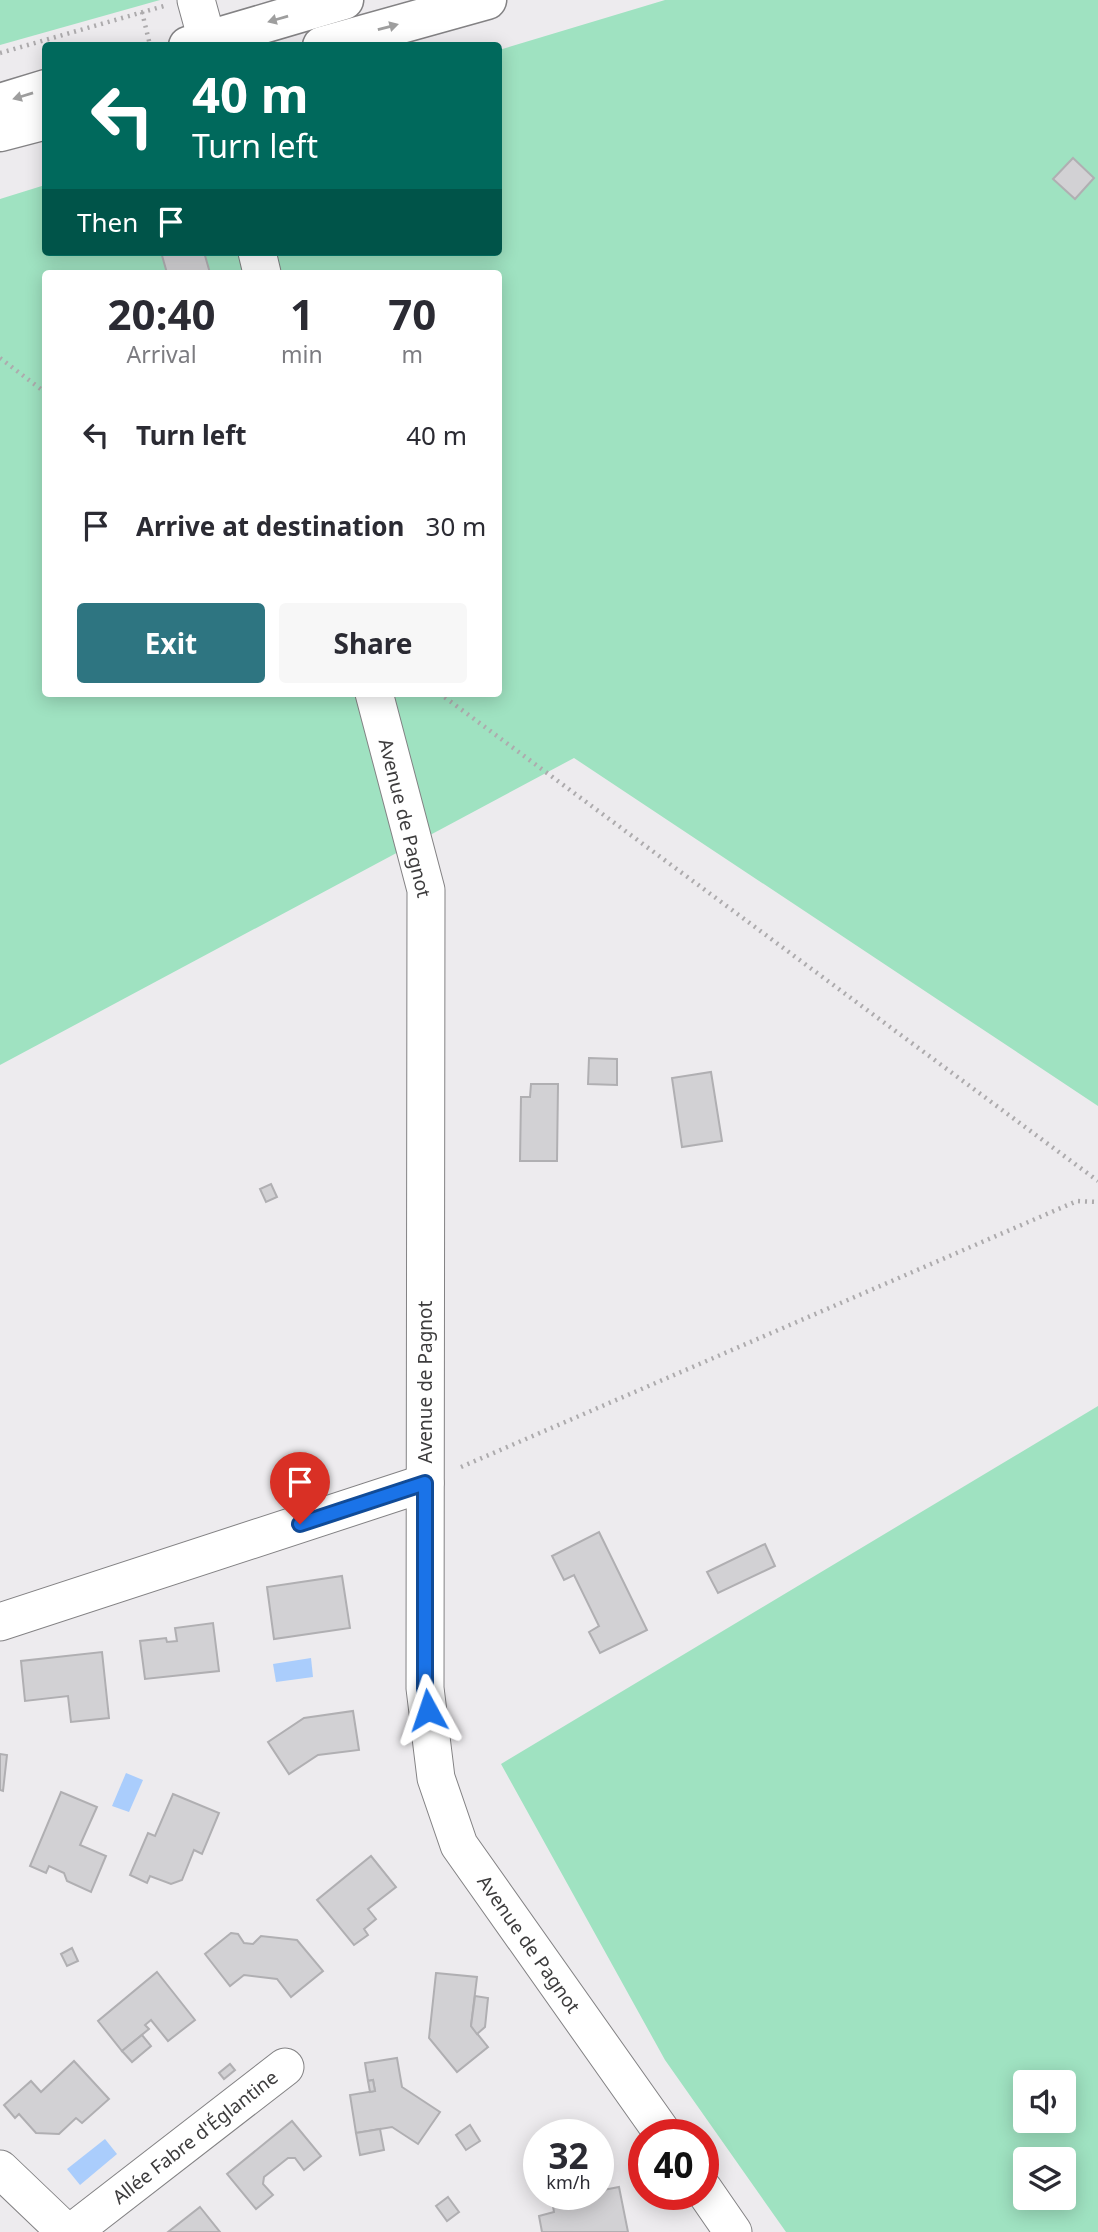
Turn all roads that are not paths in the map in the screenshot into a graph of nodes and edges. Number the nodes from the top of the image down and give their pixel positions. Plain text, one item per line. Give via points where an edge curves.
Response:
1 (344, 0) edge
2 (487, 0) edge
3 (181, 3) edge
4 (197, 42) edge
5 (200, 42) edge
6 (336, 42) edge
7 (42, 90) edge
8 (0, 103) edge
9 (42, 121) edge
10 (0, 132) edge
11 (375, 697) edge
12 (425, 1483) junction
13 (0, 1622) edge
14 (285, 2067) dead end
15 (653, 2119) edge
16 (0, 2169) edge
17 (718, 2210) edge
18 (66, 2232) edge
19 (72, 2232) edge
20 (733, 2232) edge

1 -> 5 main road
6 -> 2 main road
3 - 4 street
7 -> 8 main road
9 - 10 main road
11 - 12 street, Avenue de Pagnot via 426,890
12 - 13 street
12 - 15 street, Avenue de Pagnot via 425,1688 436,1778 459,1845
14 - 19 street, Allée Fabre d'Églantine
16 - 18 street
17 - 20 street

